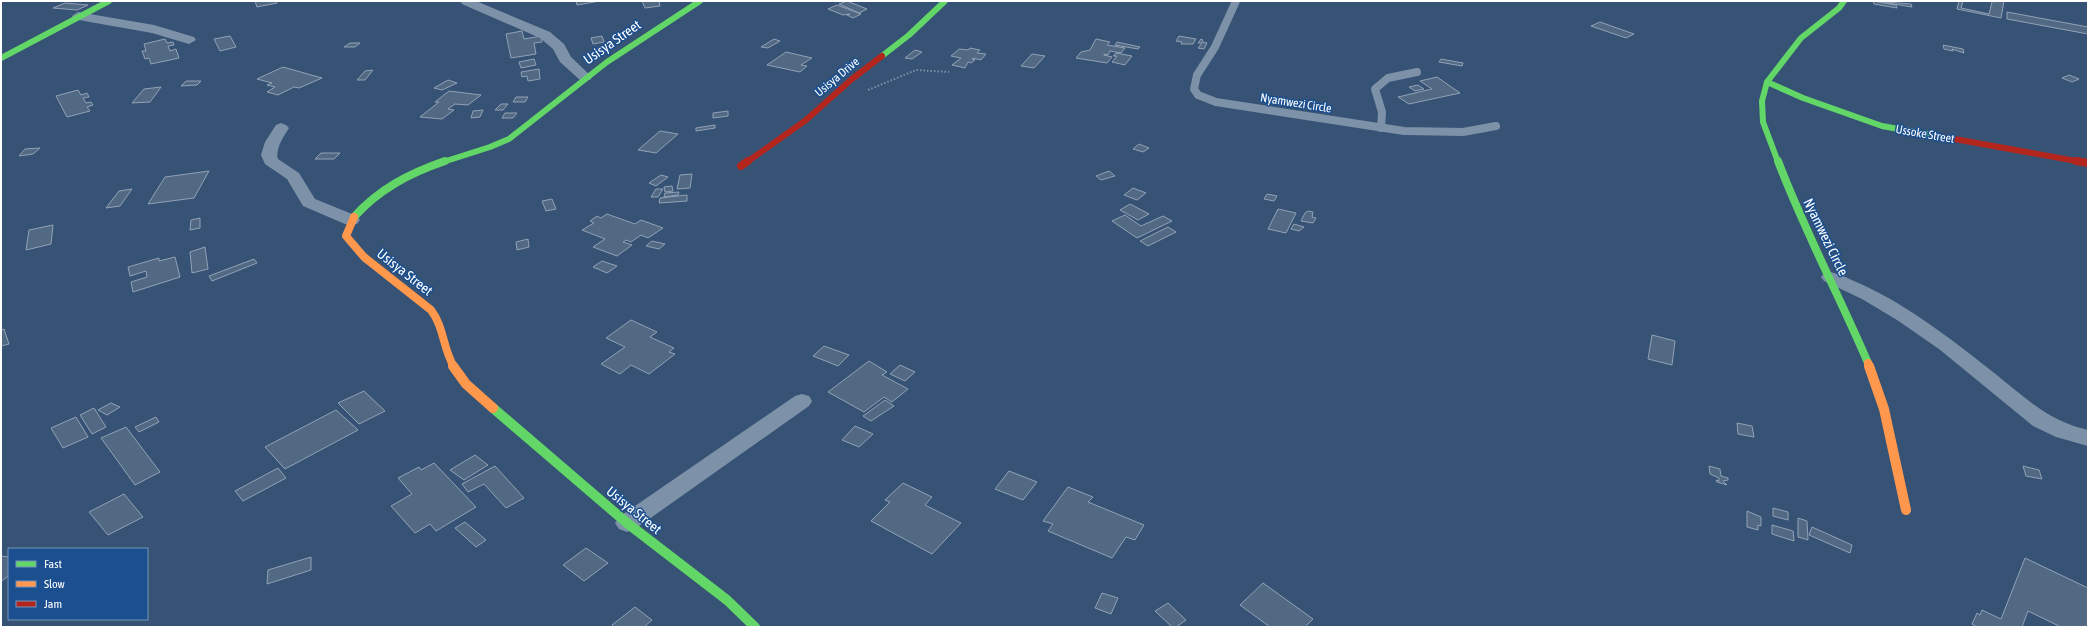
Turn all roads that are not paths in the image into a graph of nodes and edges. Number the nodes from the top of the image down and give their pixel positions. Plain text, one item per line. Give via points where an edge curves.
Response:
1 (109, 1) edge
2 (466, 1) edge
3 (700, 1) edge
4 (945, 1) edge
5 (1236, 1) edge
6 (1844, 1) edge
7 (78, 16) junction
8 (189, 40) dead end
9 (1, 58) edge
10 (1417, 72) dead end
11 (585, 77) junction
12 (1767, 82) junction
13 (1496, 126) dead end
14 (281, 128) dead end
15 (1381, 128) junction
16 (2088, 163) edge
17 (741, 166) dead end
18 (351, 220) junction
19 (1830, 277) junction
20 (802, 401) dead end
21 (2088, 438) edge
22 (1906, 510) dead end
23 (627, 523) junction
24 (754, 627) edge

1 - 7 street
2 - 11 street via 545,35 559,47 565,59
3 - 11 street, Usisya Street
4 - 17 street, Usisya Drive via 909,35 802,124
5 - 15 lane, Nyamwezi Circle via 1216,47 1197,75 1194,89 1198,95 1223,104
6 - 12 street, Nyamwezi Circle via 1839,8 1801,38
7 - 8 street via 154,29
7 - 9 street
10 - 15 lane via 1378,83 1375,89 1382,112
11 - 18 street, Usisya Street via 508,140 417,172 363,205
12 - 16 street, Ussoke Street via 1803,98 1882,126 2059,160
12 - 19 street, Nyamwezi Circle via 1762,101 1763,122 1796,209
13 - 15 lane, Nyamwezi Circle via 1440,133
14 - 18 street via 269,155 271,161 293,176 309,202
18 - 23 street, Usisya Street via 346,236 354,248 374,267 432,311 456,372 474,391
19 - 21 street via 1869,295 1904,316 1946,345 2041,421 2064,432
19 - 22 street, Nyamwezi Circle via 1864,352 1884,409
20 - 23 street
23 - 24 street, Usisya Street via 727,600

